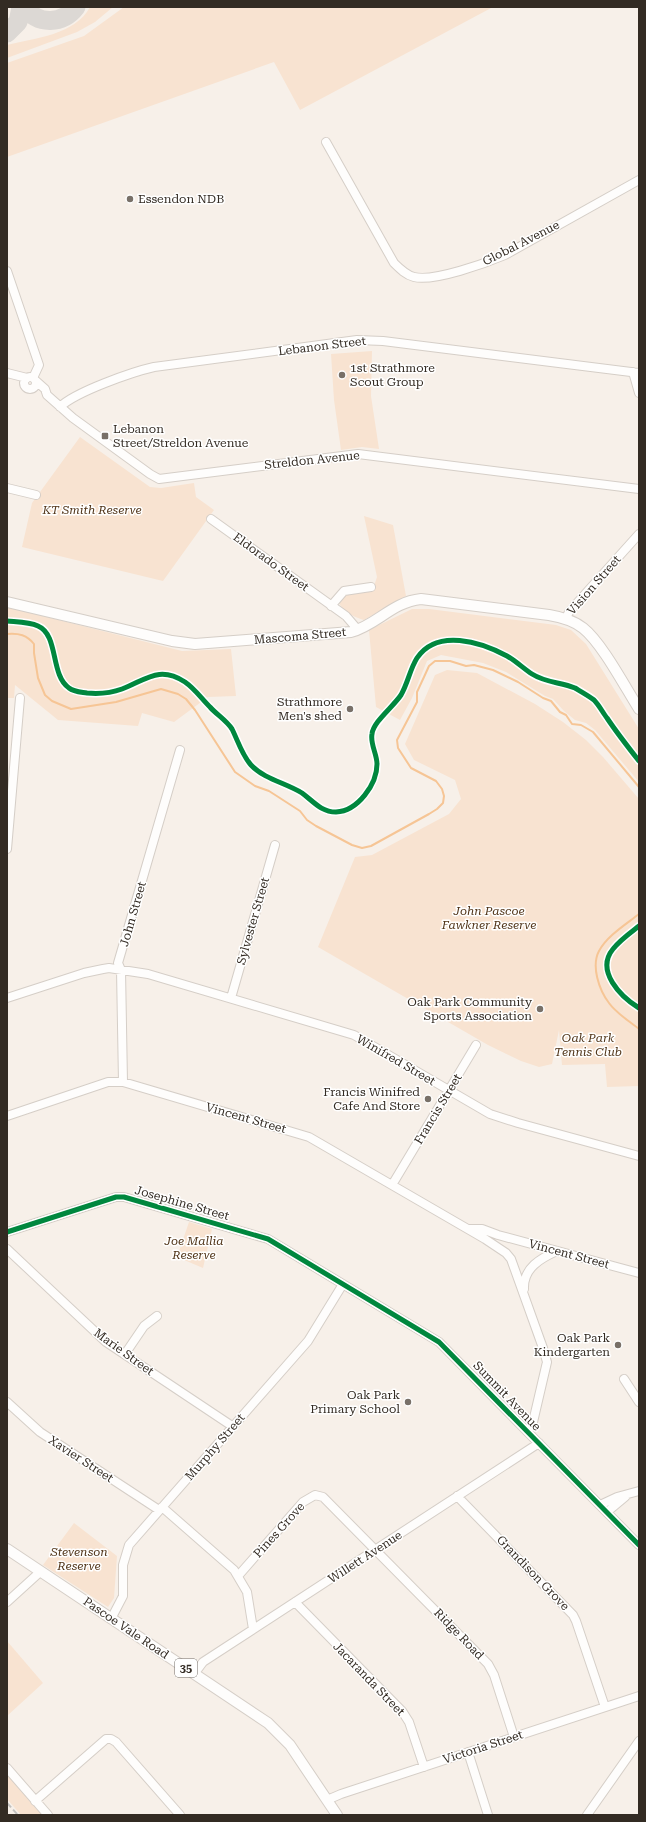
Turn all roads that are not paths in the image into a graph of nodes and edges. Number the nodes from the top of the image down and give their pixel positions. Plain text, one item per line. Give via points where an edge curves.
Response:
1 (326, 142) dead end
2 (639, 180) edge
3 (7, 271) edge
4 (636, 372) edge
5 (8, 373) edge
6 (30, 380) junction
7 (47, 394) junction
8 (639, 394) edge
9 (58, 405) junction
10 (7, 488) edge
11 (639, 489) edge
12 (36, 495) dead end
13 (211, 518) dead end
14 (639, 534) edge
15 (371, 587) dead end
16 (7, 602) edge
17 (331, 606) junction
18 (566, 618) junction
19 (358, 630) junction
20 (20, 698) dead end
21 (639, 709) edge
22 (180, 750) dead end
23 (275, 845) dead end
24 (7, 849) edge
25 (120, 966) junction
26 (7, 998) edge
27 (231, 998) junction
28 (476, 1045) dead end
29 (123, 1082) junction
30 (449, 1090) junction
31 (7, 1116) edge
32 (639, 1156) edge
33 (394, 1186) junction
34 (467, 1229) junction
35 (7, 1232) edge
36 (498, 1235) junction
37 (485, 1239) junction
38 (7, 1249) edge
39 (557, 1251) junction
40 (639, 1273) edge
41 (343, 1284) junction
42 (525, 1296) junction
43 (157, 1316) dead end
44 (125, 1354) junction
45 (624, 1379) dead end
46 (7, 1402) edge
47 (639, 1402) edge
48 (232, 1426) junction
49 (528, 1431) junction
50 (539, 1443) junction
51 (639, 1491) edge
52 (629, 1494) junction
53 (458, 1496) junction
54 (600, 1505) junction
55 (161, 1508) junction
56 (607, 1512) junction
57 (639, 1545) edge
58 (7, 1549) edge
59 (376, 1549) junction
60 (40, 1572) junction
61 (238, 1576) junction
62 (7, 1602) edge
63 (295, 1602) junction
64 (111, 1619) junction
65 (253, 1630) junction
66 (194, 1674) junction
67 (639, 1696) edge
68 (605, 1707) junction
69 (514, 1737) junction
70 (639, 1741) edge
71 (468, 1752) junction
72 (424, 1767) junction
73 (7, 1768) edge
74 (327, 1800) junction
75 (35, 1801) junction
76 (48, 1815) edge
77 (180, 1815) edge
78 (337, 1815) edge
79 (488, 1815) edge
80 (587, 1815) edge

1 - 2 street, Global Avenue via 394,263 403,272 415,277 429,278 492,261
3 - 6 street via 39,365
4 - 8 street
4 - 9 street, Lebanon Street via 383,340 357,340 140,370
5 - 6 street
6 - 7 street via 45,389
6 - 7 street via 36,385 32,389
7 - 9 street
9 - 11 street, Streldon Avenue via 159,479 358,454
10 - 12 street
13 - 17 street, Eldorado Street
14 - 18 street, Vision Street
15 - 17 street via 344,591
16 - 19 main road, Mascoma Street via 194,644 339,634
17 - 19 street, Eldorado Street via 350,620
18 - 19 main road, Mascoma Street via 421,599 400,604
18 - 21 main road, Mascoma Street via 582,627 593,638
20 - 24 street
22 - 25 street, John Street
23 - 27 street, Sylvester Street
25 - 26 street, Winifred Street via 104,964
25 - 27 street, Winifred Street via 140,969 148,974
25 - 29 street, John Street
27 - 30 street, Winifred Street via 354,1035
28 - 30 street, Francis Street
29 - 31 street, Vincent Street via 108,1082
29 - 33 street, Vincent Street via 309,1137
30 - 32 street, Winifred Street via 500,1118
30 - 33 street, Francis Street
33 - 34 street, Vincent Street
34 - 36 street, Vincent Street via 482,1229
34 - 37 street, Vincent Street
35 - 41 street, Josephine Street via 107,1198 124,1197 258,1235
36 - 37 street
36 - 39 street, Vincent Street
37 - 42 street, Vincent Street via 511,1259
38 - 44 street, Marie Street via 92,1330
39 - 40 street, Vincent Street
39 - 42 street via 542,1257 531,1268 524,1280
41 - 48 street, Murphy Street via 308,1341
41 - 49 street, Summit Avenue via 439,1342
42 - 49 street, Vincent Street via 546,1362 533,1422
43 - 44 street via 144,1326
44 - 48 street, Marie Street
45 - 47 street
46 - 55 street, Xavier Street via 40,1432
48 - 55 street, Murphy Street
49 - 50 street, Summit Avenue
50 - 53 street, Willett Avenue
50 - 54 street, Summit Avenue
51 - 52 street
52 - 54 street
52 - 56 street
53 - 59 street, Willett Avenue
53 - 68 street, Grandison Grove via 573,1615
54 - 56 street, Summit Avenue
55 - 61 street, Xavier Street via 228,1564
55 - 64 street, Murphy Street via 129,1545 123,1565 123,1596
56 - 57 street, Summit Avenue
58 - 60 main road, Pascoe Vale Road / 35
59 - 61 street, Pines Grove via 327,1499 316,1495 303,1502
59 - 63 street, Willett Avenue
59 - 69 street, Ridge Road via 488,1664 494,1674
60 - 62 street
60 - 64 main road, Pascoe Vale Road / 35
61 - 65 street, Xavier Street via 249,1601
63 - 65 street, Willett Avenue
63 - 72 street, Jacaranda Street via 402,1711 409,1722
64 - 66 main road, Pascoe Vale Road / 35
65 - 66 street, Willett Avenue via 203,1662
66 - 74 main road, Pascoe Vale Road / 35 via 274,1727 294,1751
67 - 68 street, Victoria Street
68 - 69 street, Victoria Street
69 - 71 street, Victoria Street
70 - 80 street
71 - 72 street, Victoria Street
71 - 79 street
72 - 74 street, Victoria Street
73 - 75 street
74 - 78 main road, Pascoe Vale Road / 35
75 - 76 street
75 - 77 street via 106,1739 111,1739

